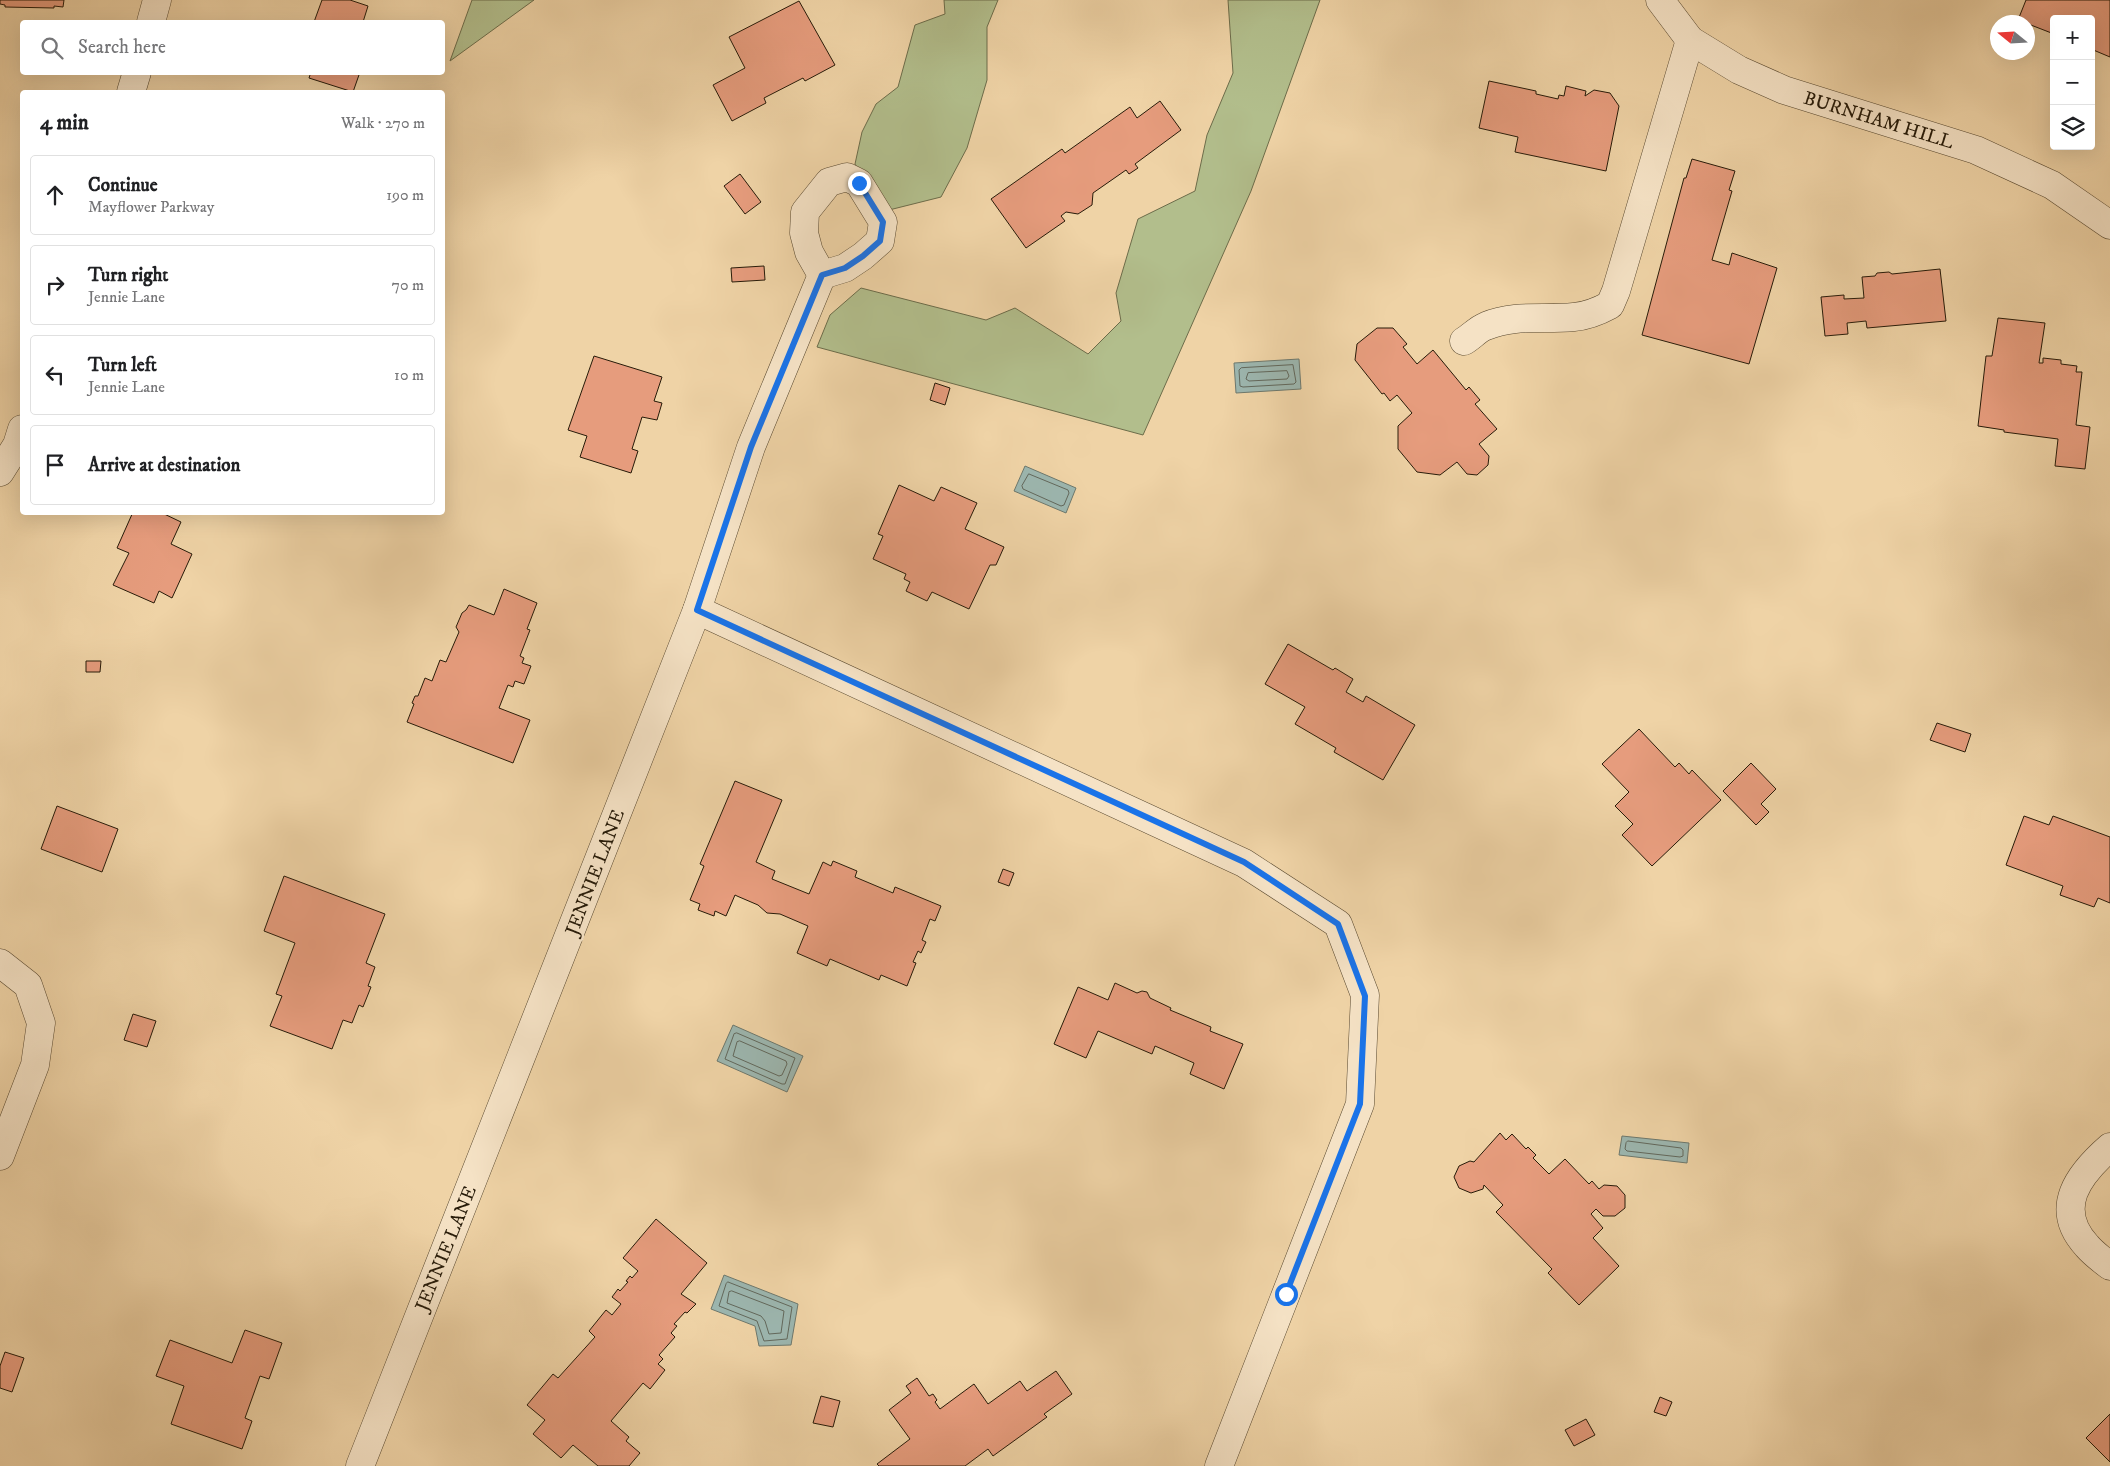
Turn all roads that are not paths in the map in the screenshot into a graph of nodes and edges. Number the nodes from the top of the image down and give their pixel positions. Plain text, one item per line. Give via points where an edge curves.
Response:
1 (157, 0) edge
2 (1660, 0) edge
3 (152, 20) edge
4 (1690, 40) junction
5 (136, 75) edge
6 (132, 90) edge
7 (2110, 225) edge
8 (822, 275) dead end
9 (1464, 341) dead end
10 (20, 435) edge
11 (0, 472) edge
12 (697, 610) junction
13 (0, 963) edge
14 (2110, 1148) edge
15 (0, 1156) edge
16 (2110, 1266) edge
17 (360, 1466) edge
18 (1219, 1466) edge

1 - 3 street
2 - 4 street, BURNHAM HILL
4 - 7 street, BURNHAM HILL via 1739,70 1784,90 1976,150 2052,185
4 - 9 street via 1610,305 1594,313 1574,317 1528,317 1504,321 1485,326
5 - 6 street
8 - 12 street, JENNIE LANE via 751,447
10 - 11 street
12 - 17 street, JENNIE LANE
12 - 18 street via 1244,862 1338,924 1365,996 1360,1104
13 - 15 street via 28,985 41,1023 35,1065
14 - 16 street via 2078,1181 2069,1202 2076,1230 2087,1246

